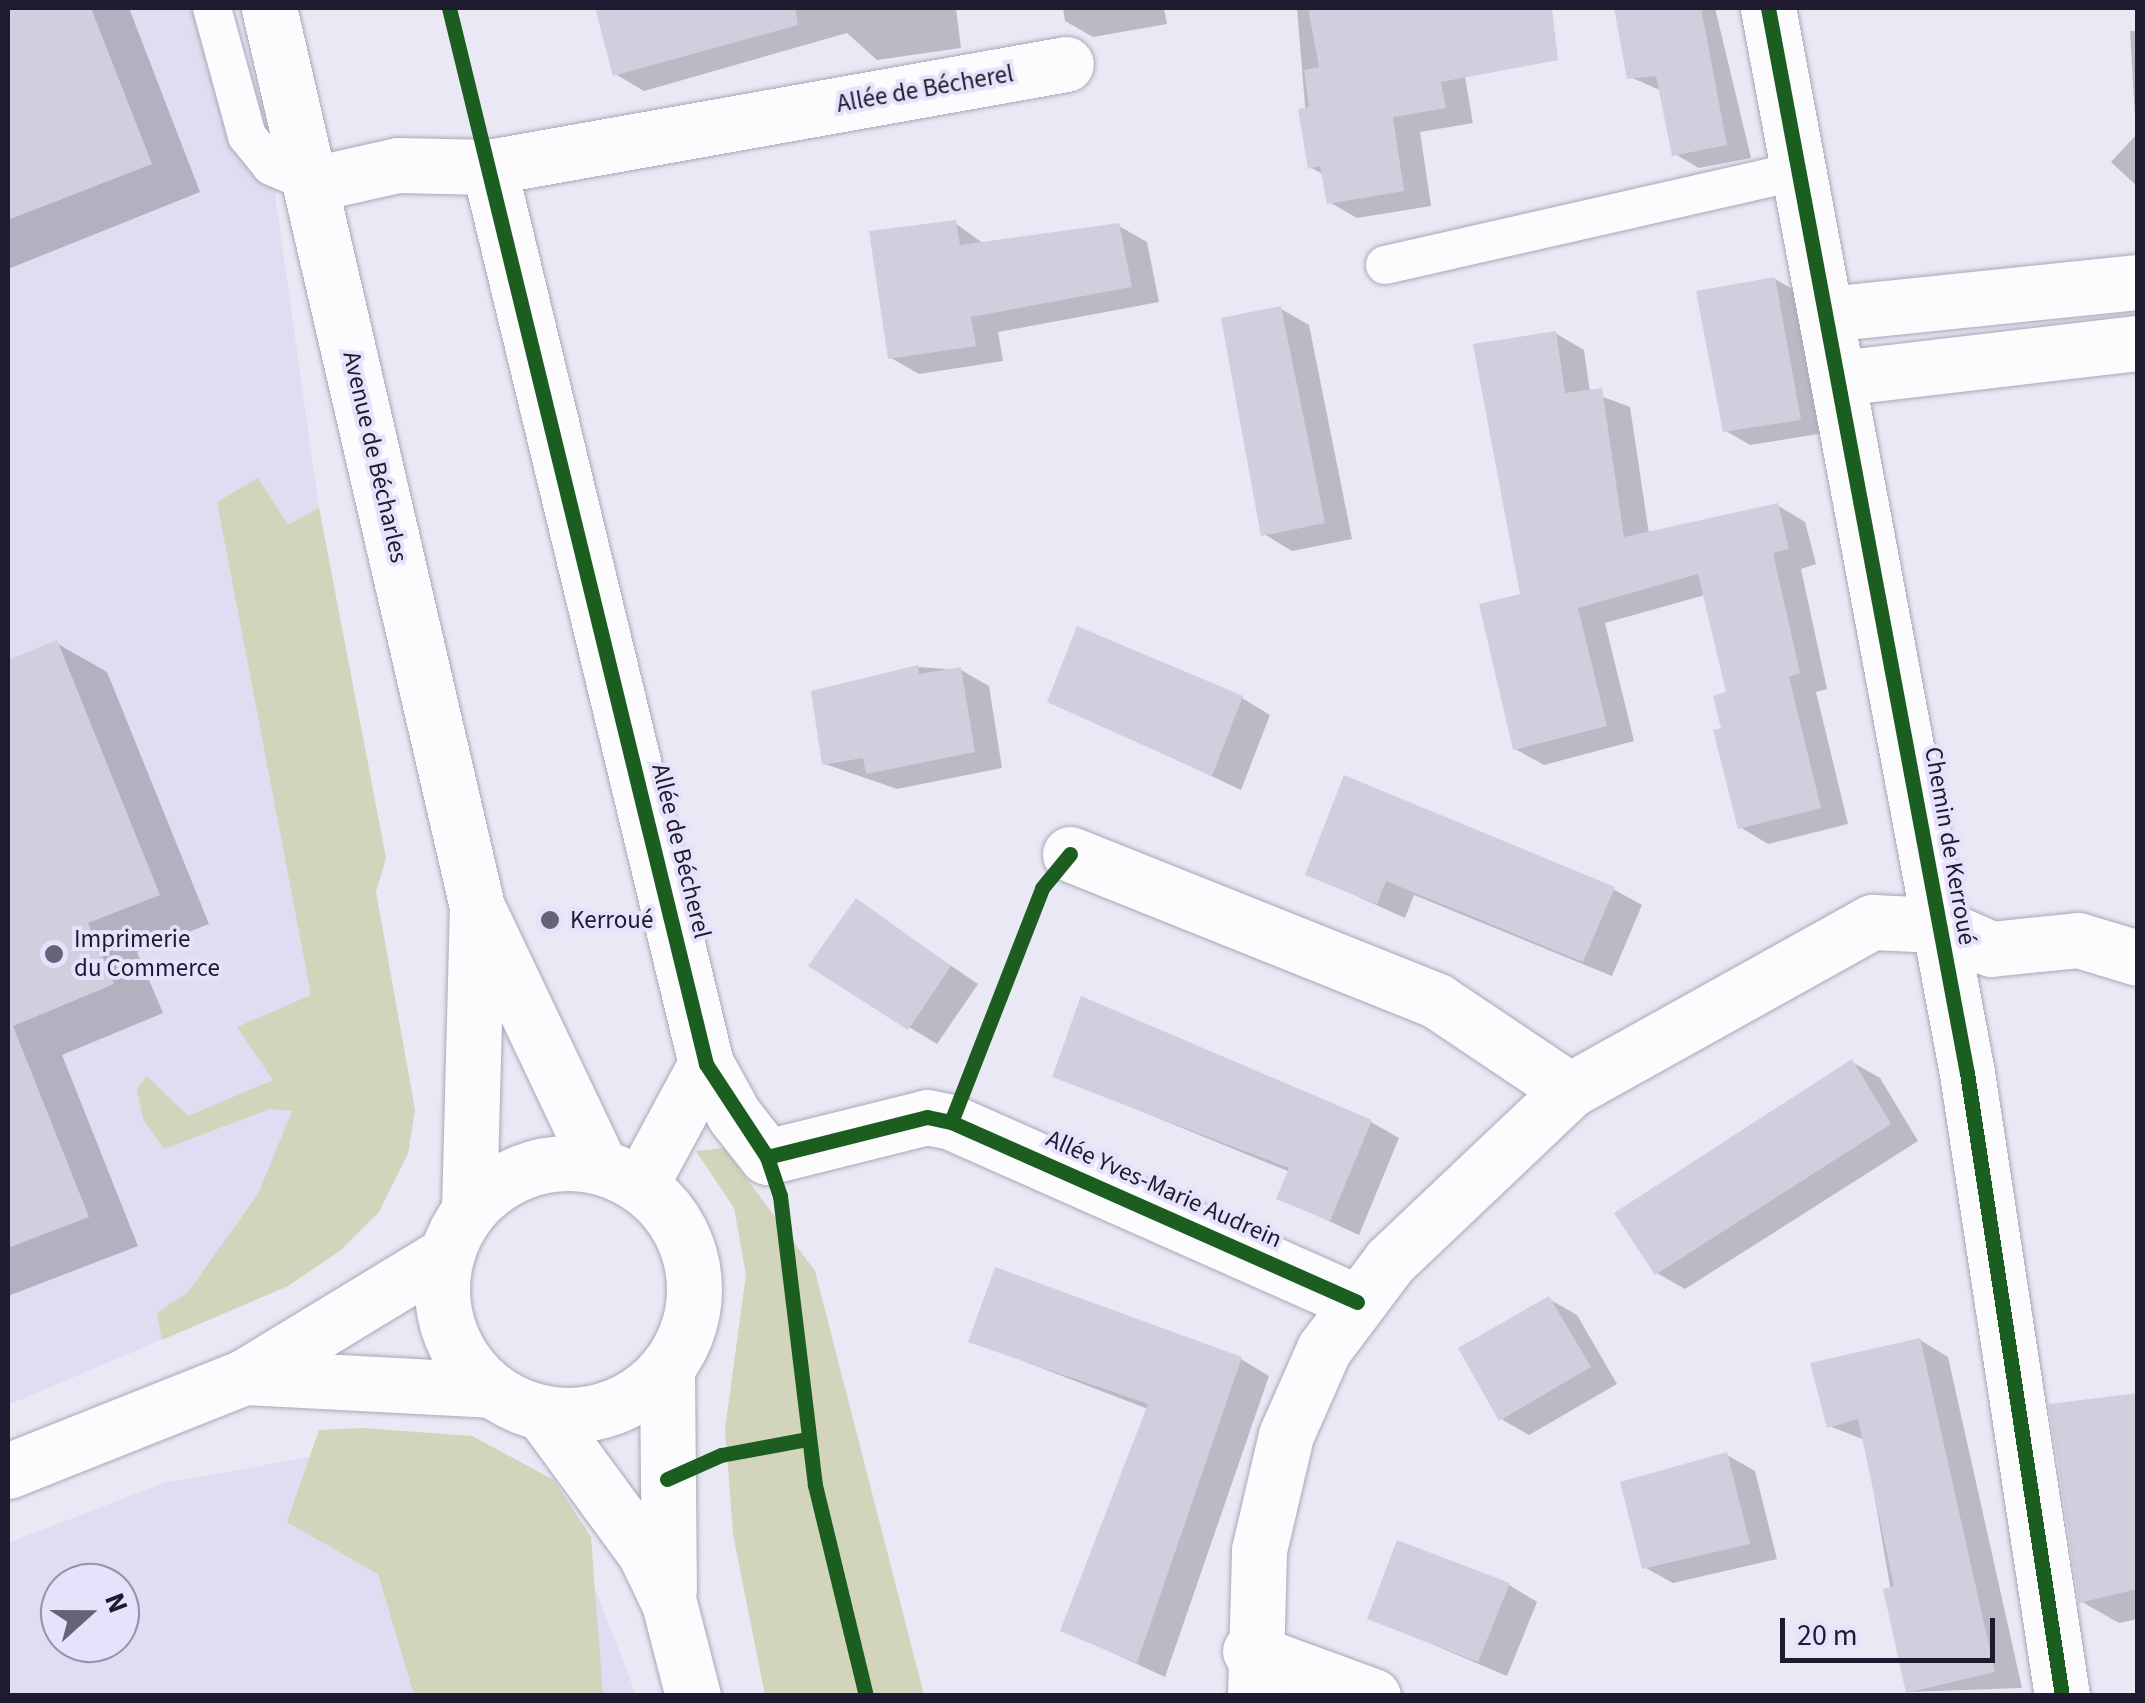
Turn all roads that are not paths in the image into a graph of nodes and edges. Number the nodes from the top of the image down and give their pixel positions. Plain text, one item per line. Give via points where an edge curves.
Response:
1 (212, 8) edge
2 (269, 8) edge
3 (1768, 8) edge
4 (1066, 64) dead end
5 (489, 167) junction
6 (1798, 171) junction
7 (312, 184) junction
8 (1385, 265) dead end
9 (2138, 282) edge
10 (1827, 314) junction
11 (2138, 343) edge
12 (1839, 378) junction
13 (1070, 854) road end
14 (477, 907) junction
15 (1937, 924) junction
16 (2138, 958) edge
17 (706, 1064) junction
18 (1570, 1090) junction
19 (767, 1157) joint
20 (620, 1174) junction
21 (457, 1232) junction
22 (1357, 1302) junction
23 (667, 1369) junction
24 (244, 1377) junction
25 (491, 1390) junction
26 (543, 1414) junction
27 (8, 1470) edge
28 (670, 1603) junction
29 (1253, 1673) edge
30 (693, 1696) edge
31 (1373, 1696) edge
32 (2062, 1696) edge

1 - 7 lane via 247,136 271,166
2 - 7 street, Avenue de Bécharles
3 - 6 street, Chemin de Kerroué
4 - 5 street, Allée de Bécherel
5 - 7 street, Allée de Bécherel via 398,165
5 - 17 street, Allée de Bécherel
6 - 8 lane
6 - 10 street, Chemin de Kerroué
7 - 14 street, Avenue de Bécharles
9 - 10 street
10 - 12 street, Chemin de Kerroué
11 - 12 street
12 - 15 street, Chemin de Kerroué
13 - 18 street via 1437,1001
14 - 20 street, Avenue de Bécharles
14 - 21 street, Avenue de Bécharles
15 - 16 street via 1991,949 2078,940
15 - 18 street via 1872,922
15 - 32 street, Chemin de Kerroué
17 - 19 street, Allée de Bécherel
17 - 20 street
18 - 22 street via 1468,1182
19 - 22 street, Allée Yves-Marie Audrein via 927,1117 951,1122
20 - 21 street via 525,1170
20 - 23 street via 675,1223 694,1270 694,1306
21 - 24 street
21 - 25 street via 447,1329
22 - 29 street via 1324,1349 1286,1435 1259,1550
23 - 26 street via 612,1408
23 - 28 street
24 - 25 street
24 - 27 street
25 - 26 street
26 - 28 street via 610,1497
28 - 30 street
29 - 31 street

